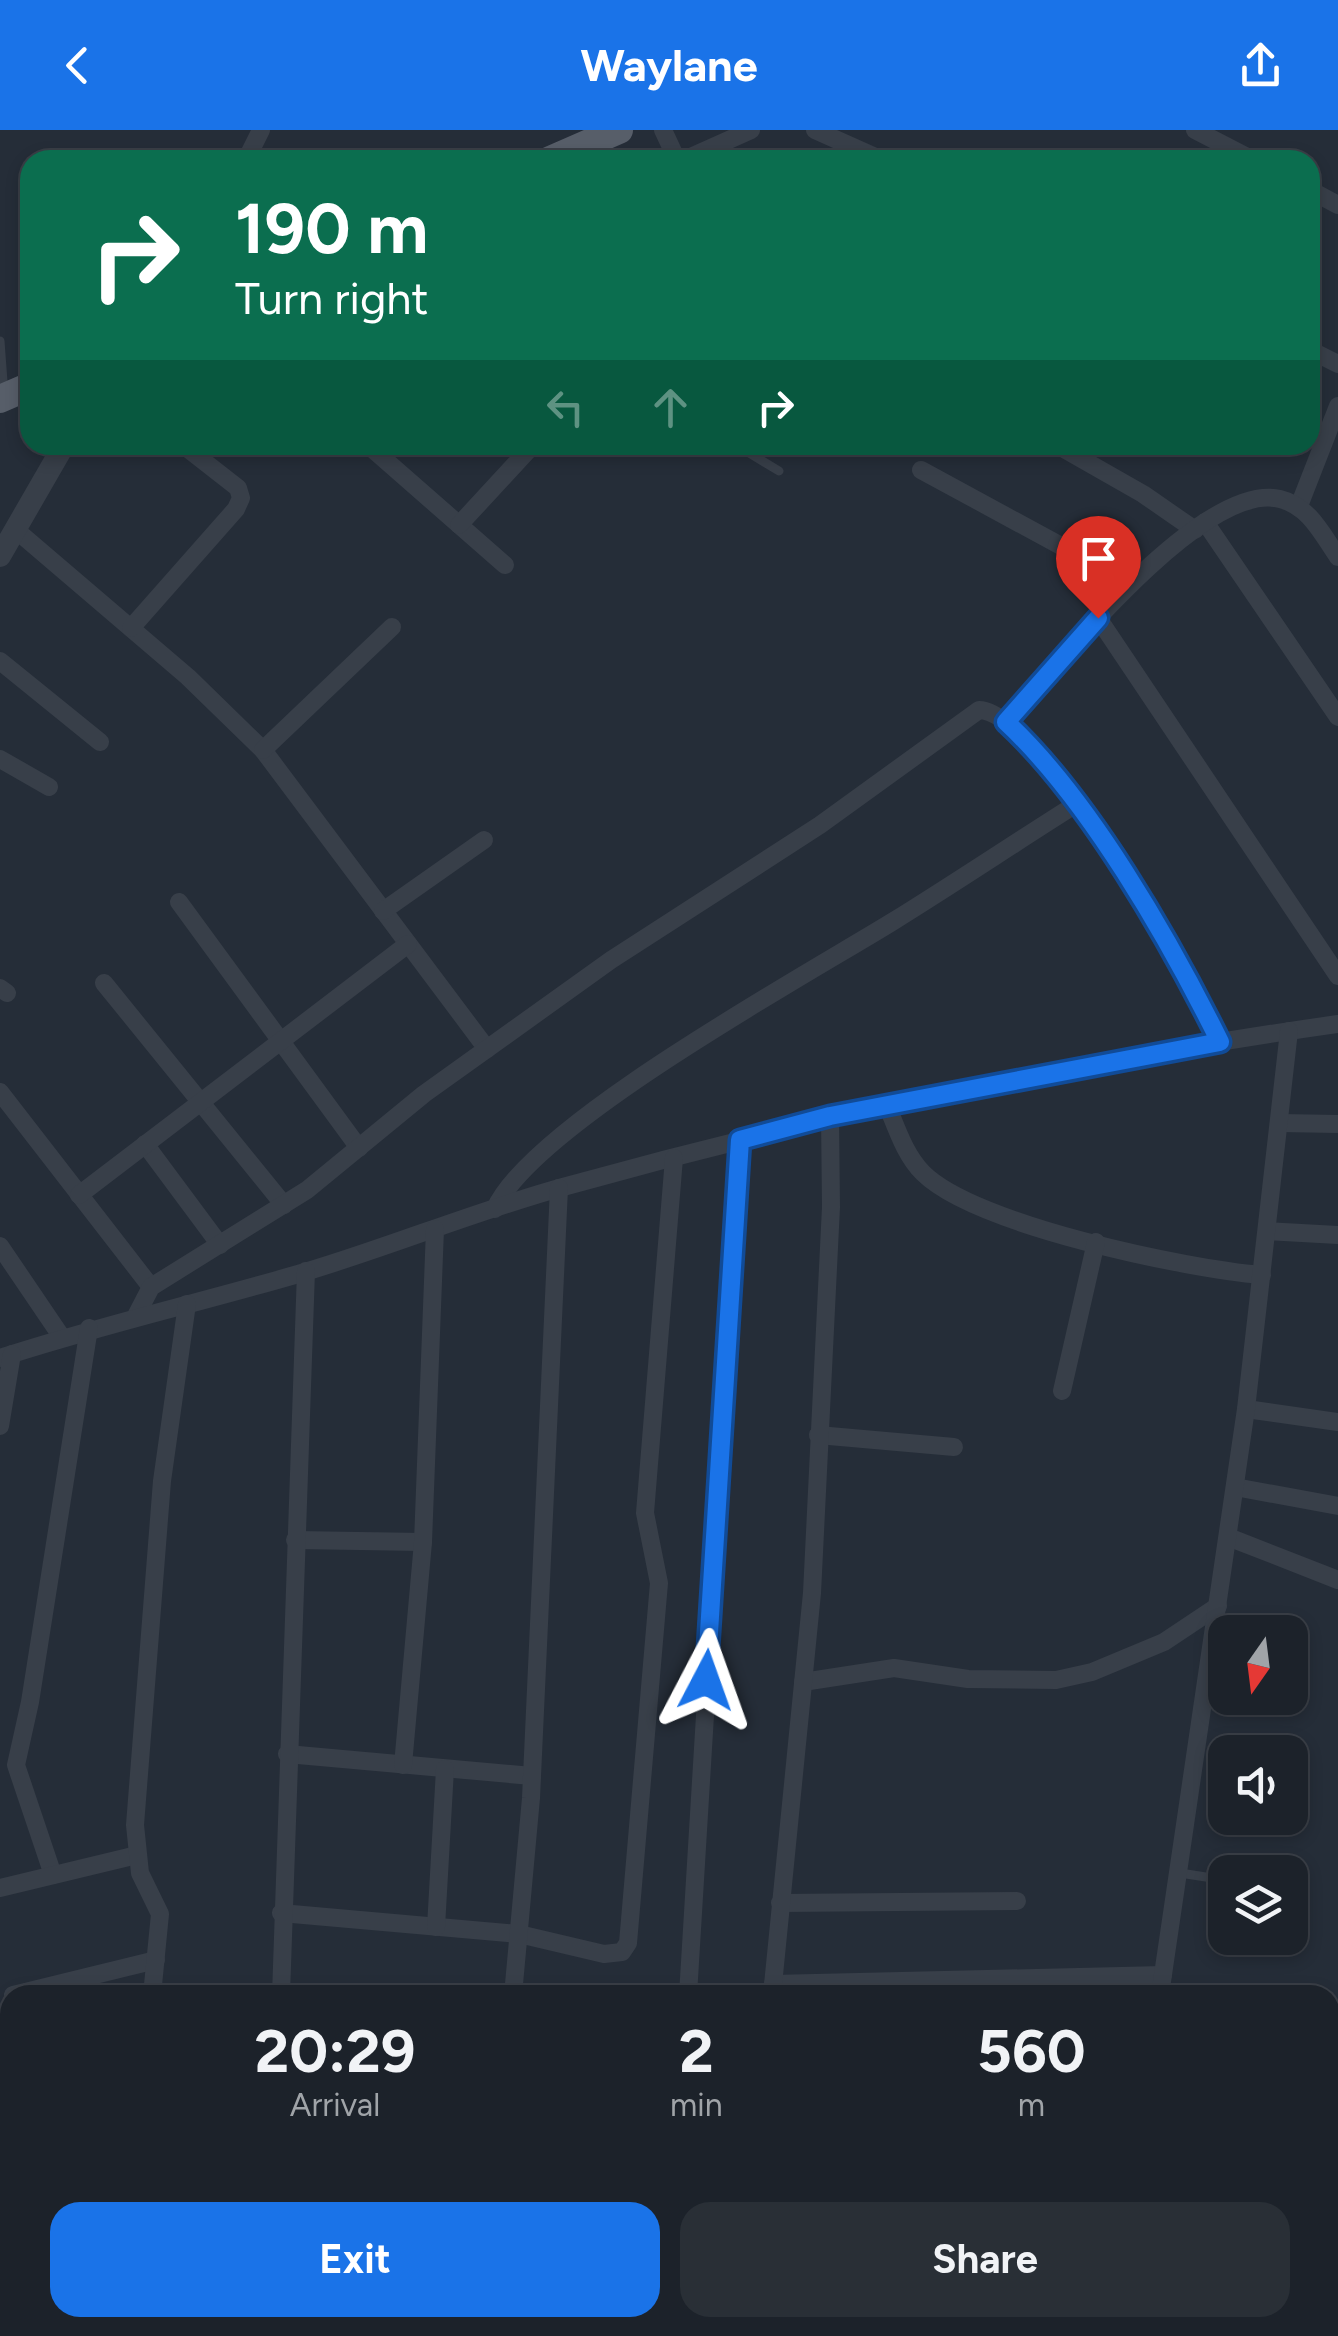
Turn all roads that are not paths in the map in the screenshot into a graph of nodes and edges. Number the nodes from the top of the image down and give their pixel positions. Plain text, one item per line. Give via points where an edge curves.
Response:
1 (619, 130) edge
2 (751, 130) edge
3 (816, 130) edge
4 (1195, 130) edge
5 (573, 150) edge
6 (704, 150) edge
7 (860, 150) edge
8 (1233, 150) edge
9 (0, 341) edge
10 (2, 398) edge
11 (1338, 406) edge
12 (1320, 432) edge
13 (58, 455) edge
14 (197, 455) edge
15 (380, 455) edge
16 (524, 455) edge
17 (753, 455) edge
18 (1075, 455) edge
19 (1312, 455) edge
20 (921, 470) dead end
21 (779, 471) dead end
22 (1299, 506) junction
23 (459, 524) junction
24 (1200, 526) junction
25 (16, 530) junction
26 (0, 556) edge
27 (1338, 558) edge
28 (505, 565) dead end
29 (1130, 584) junction
30 (1098, 618) junction
31 (392, 627) dead end
32 (131, 628) junction
33 (0, 661) edge
34 (1338, 717) edge
35 (1006, 722) junction
36 (100, 742) dead end
37 (263, 750) junction
38 (0, 758) edge
39 (50, 787) dead end
40 (1078, 803) junction
41 (484, 840) dead end
42 (179, 902) dead end
43 (382, 911) junction
44 (408, 944) junction
45 (1338, 976) edge
46 (104, 983) dead end
47 (1338, 1024) edge
48 (1288, 1032) junction
49 (282, 1040) junction
50 (1220, 1042) junction
51 (487, 1049) junction
52 (0, 1092) edge
53 (201, 1102) junction
54 (887, 1106) junction
55 (830, 1116) junction
56 (1280, 1122) junction
57 (1338, 1124) edge
58 (740, 1140) junction
59 (145, 1144) junction
60 (359, 1148) junction
61 (674, 1158) junction
62 (559, 1188) junction
63 (80, 1195) junction
64 (284, 1205) junction
65 (495, 1209) junction
66 (434, 1229) junction
67 (1267, 1231) junction
68 (1338, 1235) edge
69 (1096, 1242) junction
70 (220, 1245) junction
71 (0, 1246) edge
72 (306, 1272) junction
73 (1262, 1274) junction
74 (150, 1288) junction
75 (187, 1304) junction
76 (136, 1316) junction
77 (89, 1328) junction
78 (61, 1336) junction
79 (6, 1356) edge
80 (1062, 1391) dead end
81 (1246, 1409) junction
82 (1338, 1422) edge
83 (0, 1426) edge
84 (818, 1435) junction
85 (954, 1447) dead end
86 (1235, 1487) junction
87 (1338, 1506) edge
88 (1228, 1537) junction
89 (295, 1540) junction
90 (423, 1542) junction
91 (1338, 1580) edge
92 (1218, 1606) junction
93 (803, 1682) junction
94 (288, 1754) junction
95 (403, 1765) junction
96 (445, 1768) junction
97 (532, 1776) junction
98 (137, 1855) junction
99 (1180, 1873) junction
100 (53, 1875) junction
101 (1208, 1877) edge
102 (0, 1888) edge
103 (1017, 1901) dead end
104 (780, 1903) junction
105 (281, 1913) junction
106 (436, 1927) junction
107 (519, 1934) junction
108 (156, 1960) junction
109 (1163, 1975) junction
110 (52, 1985) edge
111 (153, 1985) edge
112 (281, 1985) edge
113 (514, 1985) edge
114 (689, 1985) edge
115 (772, 1985) edge
116 (902, 1985) edge
117 (1162, 1985) edge

1 - 5 main road
2 - 6 street
3 - 7 street
4 - 8 street
9 - 10 lane
11 - 12 street
13 - 25 street
14 - 32 street via 238,488 241,498
15 - 23 street
16 - 23 street
17 - 21 lane
18 - 24 street
19 - 22 street
20 - 29 street
22 - 24 street via 1246,500
22 - 27 street
23 - 28 street
24 - 29 street
24 - 34 street
25 - 26 street
25 - 32 street
29 - 30 street
30 - 35 street
30 - 45 street
31 - 37 street
32 - 37 street
33 - 36 street
35 - 40 street
35 - 51 street via 990,710 970,715 820,826
37 - 43 street
38 - 39 street
40 - 50 street
40 - 65 street via 577,1124 517,1172
41 - 43 street
42 - 49 street
43 - 44 street
44 - 49 street
44 - 51 street
46 - 53 street
47 - 48 street
48 - 50 street
48 - 56 street
49 - 53 street
49 - 60 street
50 - 54 street
51 - 60 street
52 - 63 street
53 - 59 street
53 - 64 street
54 - 55 street
54 - 69 street via 904,1148 948,1192
55 - 58 street
55 - 84 street via 832,1207
56 - 57 street
56 - 67 street
58 - 61 street
58 - 114 street
59 - 63 street
59 - 70 street
60 - 64 street
61 - 62 street
61 - 107 street via 645,1514 658,1583 628,1943 622,1952 604,1954
62 - 65 street
62 - 97 street
63 - 74 street
64 - 70 street
65 - 66 street
66 - 72 street
66 - 90 street
67 - 68 street
67 - 73 street
69 - 73 street via 1180,1265
69 - 80 street
70 - 74 street
71 - 78 street
72 - 75 street
72 - 89 street
73 - 81 street
74 - 76 street
75 - 76 street
75 - 98 street via 162,1481
76 - 77 street
77 - 78 street
77 - 100 street via 16,1764
78 - 79 street
79 - 83 street
81 - 82 street
81 - 86 street
84 - 85 street
84 - 93 street
86 - 87 street
86 - 88 street
88 - 91 street
88 - 92 street
89 - 90 street
89 - 94 street
90 - 95 street
92 - 93 street via 1164,1642 1056,1680 982,1680 894,1668
92 - 99 street
93 - 104 street
94 - 95 street
94 - 105 street
95 - 96 street
96 - 97 street
96 - 106 street
97 - 107 street
98 - 100 street
98 - 108 street via 160,1914
99 - 101 lane
99 - 109 street
100 - 102 street
103 - 104 street
104 - 115 street
105 - 106 street
105 - 112 street
106 - 107 street
107 - 113 street
108 - 110 street
108 - 111 street
109 - 116 street
109 - 117 street

